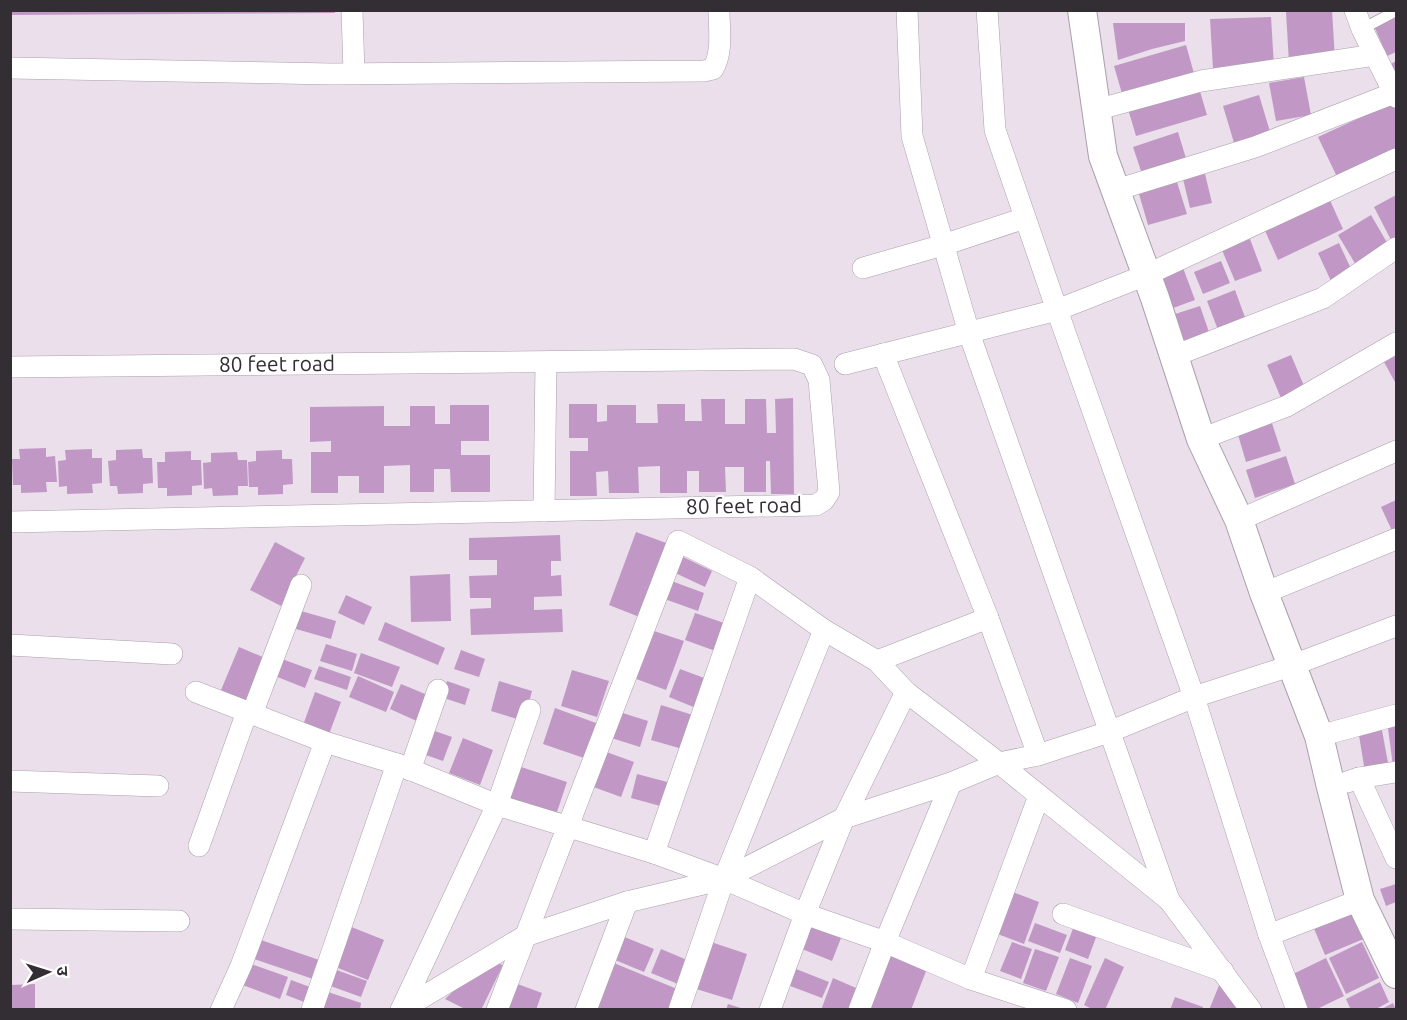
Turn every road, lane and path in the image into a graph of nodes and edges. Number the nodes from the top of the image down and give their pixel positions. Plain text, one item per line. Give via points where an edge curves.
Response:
1 (352, 10) edge
2 (719, 10) edge
3 (907, 10) edge
4 (987, 10) edge
5 (1082, 10) edge
6 (1396, 11) edge
7 (1358, 20) edge
8 (1375, 55) junction
9 (10, 68) edge
10 (354, 74) junction
11 (1395, 95) edge
12 (1096, 110) junction
13 (1396, 159) edge
14 (1116, 190) junction
15 (1025, 218) junction
16 (943, 246) junction
17 (1396, 248) edge
18 (863, 268) dead end
19 (1146, 275) junction
20 (1057, 310) junction
21 (969, 333) junction
22 (1396, 343) edge
23 (883, 354) junction
24 (1174, 356) junction
25 (546, 363) junction
26 (845, 364) dead end
27 (10, 367) edge
28 (1201, 439) junction
29 (1396, 451) edge
30 (544, 511) junction
31 (1239, 520) junction
32 (10, 522) edge
33 (1396, 539) edge
34 (750, 577) junction
35 (301, 585) dead end
36 (1264, 593) junction
37 (988, 618) junction
38 (1396, 626) edge
39 (824, 630) junction
40 (10, 645) edge
41 (172, 654) dead end
42 (877, 661) junction
43 (1293, 665) junction
44 (438, 690) dead end
45 (196, 692) dead end
46 (906, 692) junction
47 (1194, 697) junction
48 (530, 710) dead end
49 (249, 713) junction
50 (1396, 715) edge
51 (1108, 732) junction
52 (1319, 736) junction
53 (325, 742) junction
54 (1038, 755) junction
55 (999, 763) junction
56 (403, 767) junction
57 (1396, 772) edge
58 (1359, 778) junction
59 (10, 781) edge
60 (951, 783) junction
61 (158, 786) dead end
62 (1331, 787) junction
63 (1039, 796) junction
64 (497, 805) junction
65 (844, 818) junction
66 (568, 826) junction
67 (199, 846) dead end
68 (654, 853) junction
69 (1396, 857) edge
70 (724, 879) junction
71 (1169, 900) junction
72 (1360, 900) junction
73 (627, 902) junction
74 (804, 914) junction
75 (1063, 914) dead end
76 (10, 919) edge
77 (179, 921) dead end
78 (1269, 935) junction
79 (525, 936) junction
80 (1389, 940) edge
81 (885, 942) junction
82 (1223, 971) junction
83 (1396, 974) edge
84 (971, 979) junction
85 (221, 1010) edge
86 (312, 1010) edge
87 (401, 1010) edge
88 (497, 1010) edge
89 (586, 1010) edge
90 (679, 1010) edge
91 (770, 1010) edge
92 (859, 1010) edge
93 (1066, 1010) edge
94 (1251, 1010) edge
95 (1297, 1010) edge

1 - 10 street
2 - 10 street via 717,62 713,69 704,72
3 - 16 street via 912,136
4 - 15 street via 995,130
5 - 12 street
6 - 7 lane
7 - 8 street
8 - 11 street
8 - 12 street via 1201,81
9 - 10 street
11 - 14 street via 1255,147
12 - 14 street via 1103,156
13 - 19 street
14 - 19 street
15 - 16 street
15 - 20 street
16 - 18 street
16 - 21 street
17 - 24 street via 1323,298
19 - 20 street
19 - 24 street
20 - 21 street
20 - 47 street
21 - 23 street
21 - 51 street
22 - 28 street via 1287,406
23 - 26 street
23 - 37 street
24 - 28 street
25 - 27 street, 80 feet road
25 - 30 street
25 - 30 street, 80 feet road via 794,359 812,365 819,380 829,492 816,505
28 - 31 street
29 - 31 street
30 - 32 street, 80 feet road
31 - 36 street
33 - 36 street
34 - 39 street
34 - 66 street via 678,542
34 - 68 street
35 - 49 street
36 - 43 street
37 - 42 street
37 - 54 street
38 - 43 street
39 - 42 street
39 - 70 street
40 - 41 street
42 - 46 street
43 - 47 street
43 - 52 street
44 - 56 street
45 - 49 street
46 - 55 street
46 - 65 street
47 - 51 street
47 - 78 street
48 - 64 street
49 - 53 street
49 - 67 street
50 - 52 street
51 - 54 street
51 - 71 street
52 - 62 street
53 - 56 street
53 - 85 street
54 - 55 street
55 - 60 street
55 - 63 street
56 - 64 street
56 - 86 street
57 - 58 street
58 - 62 street
58 - 69 street
59 - 61 street
60 - 65 street
60 - 81 street
62 - 72 street
63 - 71 street
63 - 84 street
64 - 66 street
64 - 87 street
65 - 70 street
65 - 74 street
66 - 68 street
66 - 79 street
68 - 70 street
70 - 73 street
70 - 74 street
70 - 90 street
71 - 82 street
72 - 78 street
72 - 80 street
73 - 79 street
73 - 89 street
74 - 81 street
74 - 91 street
75 - 82 street
76 - 77 street
78 - 95 street
79 - 87 street
79 - 88 street
80 - 83 street
81 - 84 street
81 - 92 street
82 - 94 street
84 - 93 street

